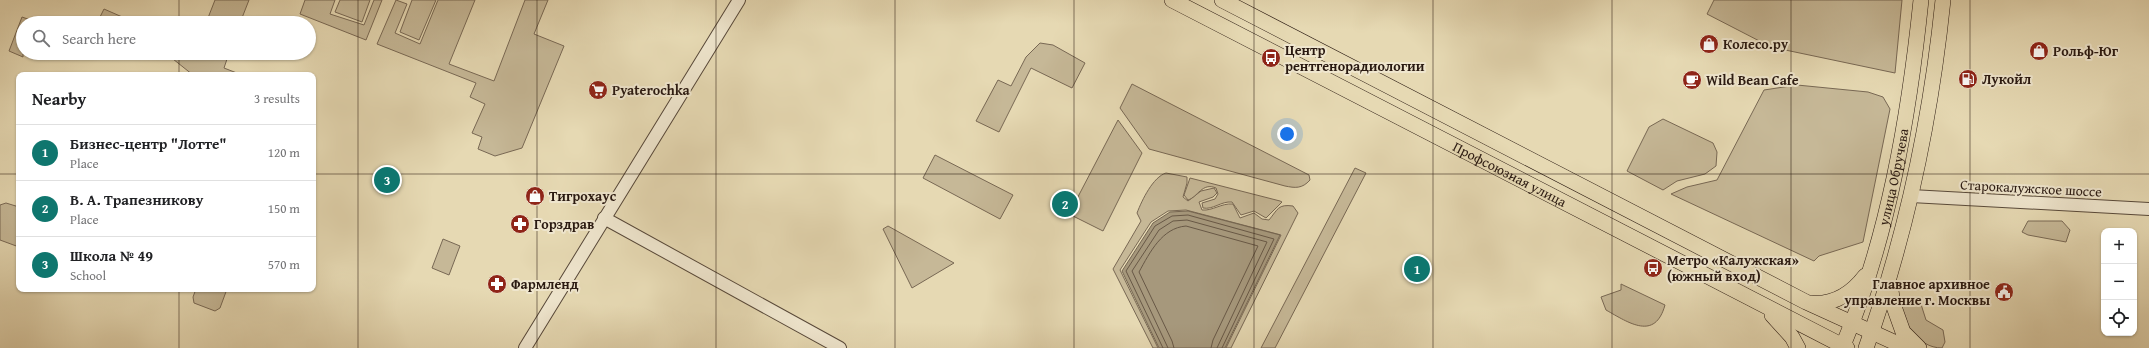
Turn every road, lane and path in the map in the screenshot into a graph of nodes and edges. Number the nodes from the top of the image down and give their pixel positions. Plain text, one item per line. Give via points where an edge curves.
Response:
1 (739, 0) edge
2 (1172, 0) edge
3 (1222, 0) edge
4 (1921, 0) edge
5 (1943, 0) edge
6 (1911, 196) junction
7 (2149, 209) edge
8 (604, 218) junction
9 (1871, 269) junction
10 (1889, 280) junction
11 (1806, 302) junction
12 (1761, 305) junction
13 (1852, 323) junction
14 (1872, 331) junction
15 (1844, 347) edge
16 (525, 348) edge
17 (840, 348) edge
18 (1798, 348) edge
19 (1866, 348) edge
20 (1907, 348) edge
21 (1919, 348) edge

1 - 8 street
2 - 12 main road, Профсоюзная улица
3 - 11 main road, Профсоюзная улица
4 - 9 main road, улица Обручева via 1912,75 1900,140
5 - 6 main road, улица Обручева via 1932,87
6 - 7 street, Старокалужское шоссе
6 - 10 main road, улица Обручева
8 - 16 street
8 - 17 street
9 - 11 main road via 1856,288 1845,296 1820,304
9 - 13 main road, улица Обручева
10 - 14 main road, улица Обручева
10 - 21 main road via 1893,304 1903,332
11 - 13 main road, Профсоюзная улица
12 - 15 main road, Профсоюзная улица
12 - 18 main road via 1780,322
13 - 14 main road, Профсоюзная улица
13 - 15 main road, улица Обручева
14 - 19 main road, улица Обручева
14 - 20 main road

